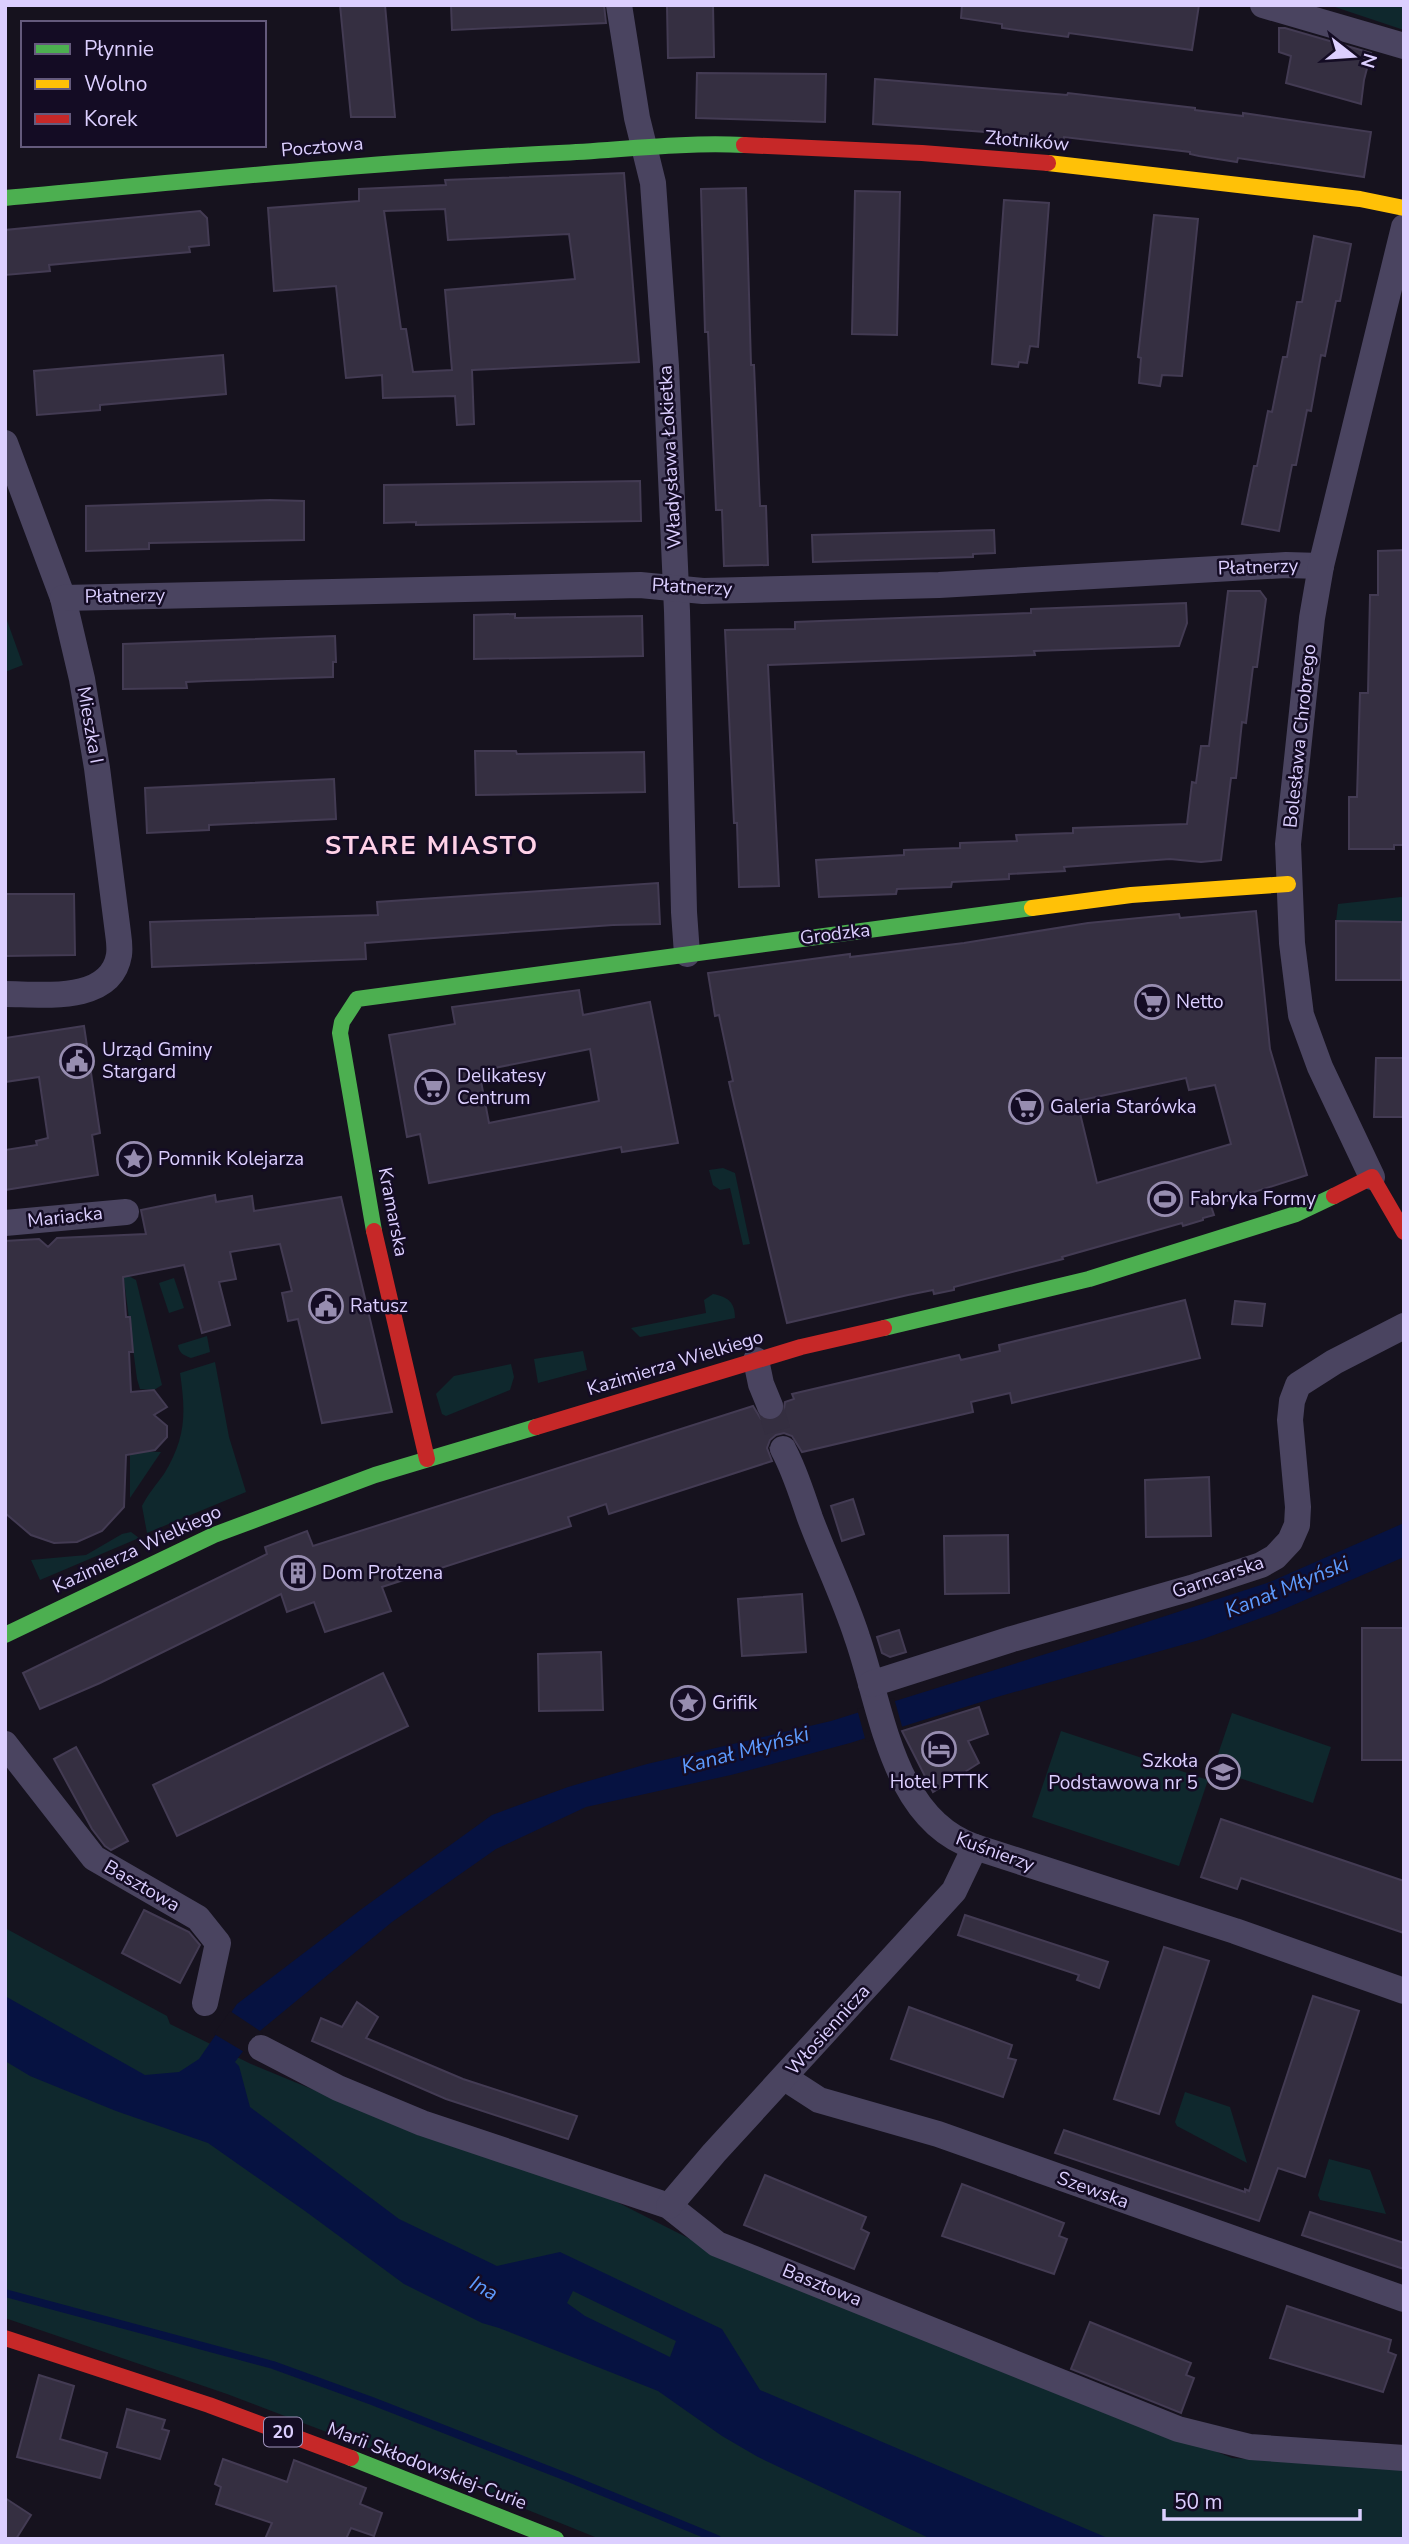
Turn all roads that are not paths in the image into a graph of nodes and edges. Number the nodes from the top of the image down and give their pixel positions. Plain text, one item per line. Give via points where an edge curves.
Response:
1 (619, 5) edge
2 (1263, 5) edge
3 (1404, 46) edge
4 (643, 146) junction
5 (5, 198) edge
6 (1404, 208) edge
7 (1404, 227) edge
8 (5, 443) edge
9 (1321, 566) junction
10 (675, 587) junction
11 (63, 598) junction
12 (1288, 884) junction
13 (687, 954) junction
14 (5, 994) edge
15 (382, 995) joint
16 (1372, 1177) junction
17 (126, 1212) dead end
18 (5, 1223) edge
19 (1404, 1231) edge
20 (1404, 1326) edge
21 (756, 1360) junction
22 (770, 1406) tunnel mouth
23 (783, 1449) tunnel mouth
24 (427, 1460) junction
25 (5, 1635) edge
26 (873, 1691) junction
27 (5, 1744) edge
28 (975, 1847) junction
29 (1404, 1991) edge
30 (205, 2003) dead end
31 (261, 2048) dead end
32 (785, 2078) junction
33 (669, 2206) junction
34 (1404, 2299) edge
35 (5, 2338) edge
36 (1404, 2458) edge
37 (556, 2539) edge

1 - 4 street, Władysława Łokietka
2 - 3 street
4 - 5 street, Pocztowa via 416,160
4 - 6 street, Złotników via 709,143 922,153 1180,177
4 - 10 street, Władysława Łokietka via 653,183
7 - 9 street, Bolesława Chrobrego
8 - 11 street, Mieszka I
9 - 10 street, Płatnerzy via 939,585 703,591
9 - 12 street, Bolesława Chrobrego via 1293,782
10 - 11 street, Płatnerzy
10 - 13 street, Władysława Łokietka
11 - 14 street, Mieszka I via 97,768 119,956 113,971 89,991
12 - 13 street, Grodzka via 1131,895
12 - 16 street, Bolesława Chrobrego via 1301,1014 1320,1067
13 - 15 street, Grodzka
15 - 24 street, Kramarska via 358,999 346,1012 340,1033 370,1217
16 - 19 street, Bolesława Chrobrego
16 - 21 street, Kazimierza Wielkiego via 1296,1214 1089,1279
17 - 18 street, Mariacka
20 - 26 street, Garncarska via 1298,1385 1290,1420 1297,1525 1275,1557 1191,1588 1012,1639
21 - 22 street
21 - 24 street, Kazimierza Wielkiego
23 - 26 street, Kuśnierzy via 858,1637
24 - 25 street, Kazimierza Wielkiego via 214,1535
26 - 28 street, Kuśnierzy via 901,1774 948,1834
27 - 30 street, Basztowa via 94,1858 198,1918 218,1943
28 - 29 street, Kuśnierzy
28 - 32 street, Włosiennicza via 954,1891
31 - 33 street, Basztowa via 338,2088 422,2123
32 - 33 street, Włosiennicza
32 - 34 street, Szewska via 819,2100 938,2134
33 - 36 street, Basztowa via 717,2244 1178,2429 1250,2448
35 - 37 street, Marii Skłodowskiej-Curie / 20 via 222,2410

